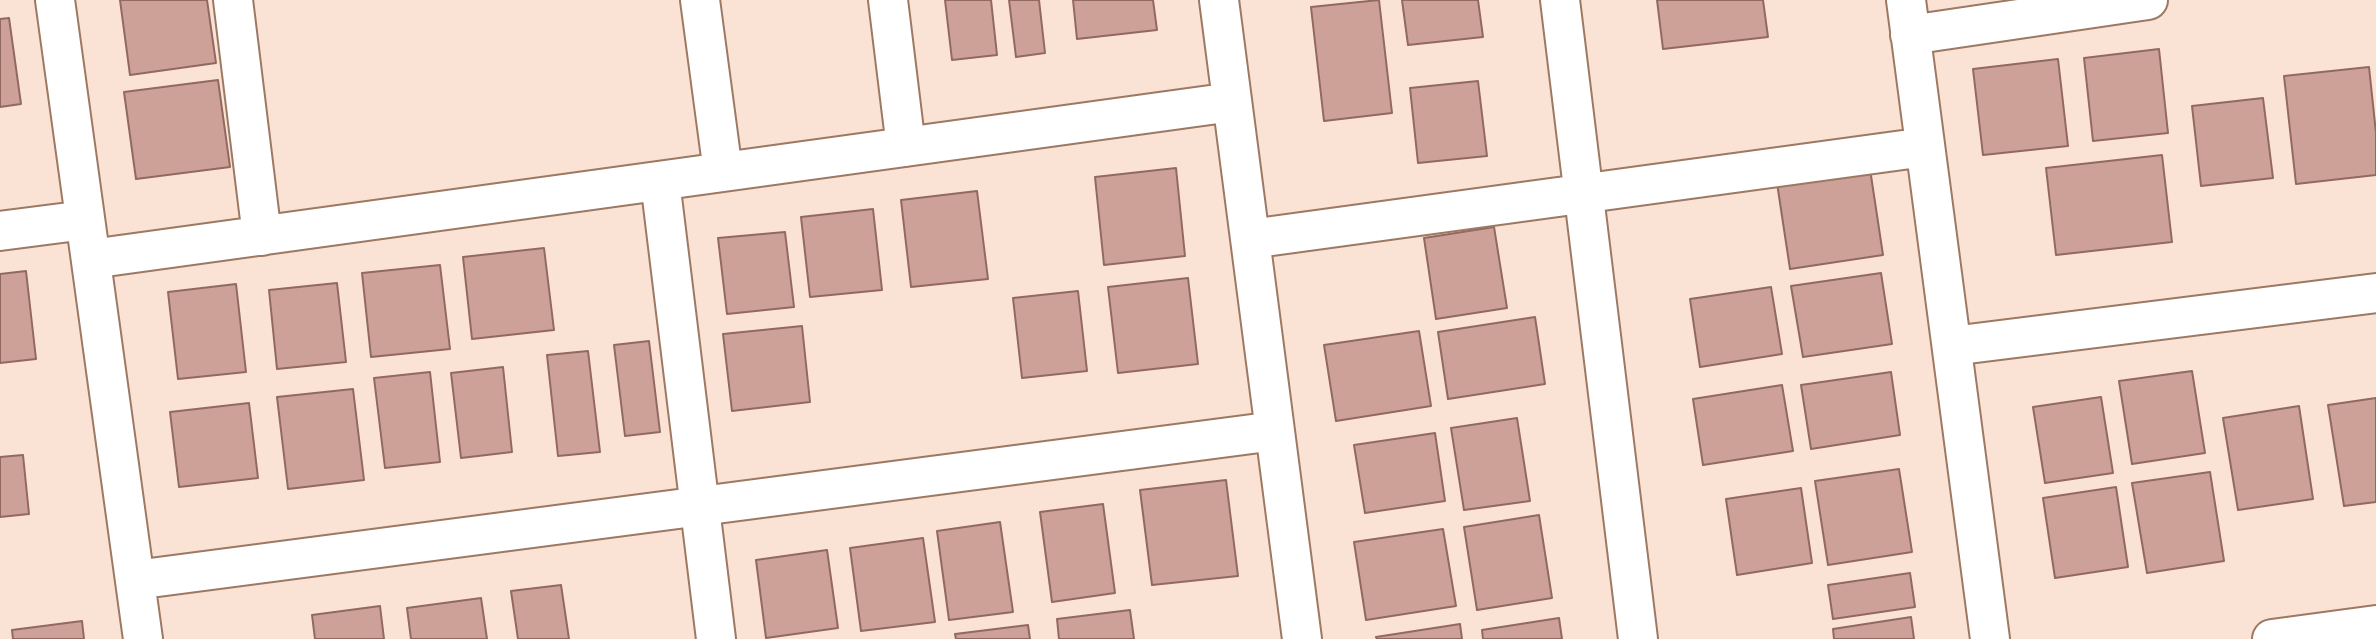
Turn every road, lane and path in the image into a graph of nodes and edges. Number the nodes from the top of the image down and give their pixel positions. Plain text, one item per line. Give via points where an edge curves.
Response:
1 (55, 0) edge
2 (233, 0) edge
3 (700, 0) edge
4 (888, 0) edge
5 (1219, 0) edge
6 (1560, 0) edge
7 (2148, 0) edge
8 (1908, 18) edge
9 (1232, 102) junction
10 (906, 147) junction
11 (1925, 147) junction
12 (723, 172) junction
13 (660, 181) junction
14 (1583, 192) junction
15 (85, 220) junction
16 (0, 231) edge
17 (262, 236) junction
18 (1250, 239) junction
19 (90, 259) junction
20 (2376, 293) edge
21 (1952, 346) junction
22 (1275, 431) junction
23 (699, 506) junction
24 (135, 580) junction
25 (2376, 625) edge
26 (143, 639) edge
27 (716, 639) edge
28 (1302, 639) edge
29 (1638, 639) edge
30 (1990, 639) edge
31 (2273, 639) edge

1 - 15 street
2 - 17 street
3 - 12 street
4 - 10 street
5 - 9 street
6 - 14 street
7 - 8 street
8 - 11 street
9 - 10 street
9 - 18 street
10 - 12 street
11 - 14 street
11 - 21 street
12 - 13 street
13 - 17 street
13 - 23 street
14 - 18 street
14 - 29 street
15 - 16 street
15 - 19 street
17 - 19 street
18 - 22 street
19 - 24 street
20 - 21 street
21 - 30 street
22 - 23 street
22 - 28 street
23 - 24 street
23 - 27 street
24 - 26 street
25 - 31 street

